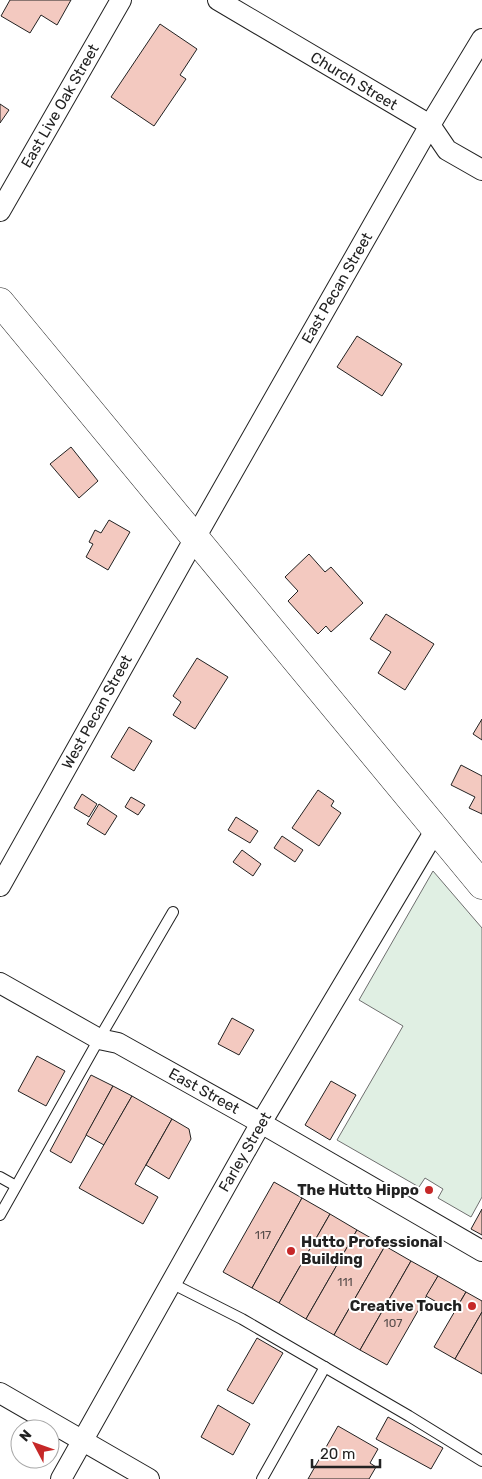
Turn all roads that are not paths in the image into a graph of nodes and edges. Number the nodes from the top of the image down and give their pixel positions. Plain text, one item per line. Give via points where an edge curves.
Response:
1 (121, 0) edge
2 (218, 0) edge
3 (482, 39) edge
4 (430, 125) junction
5 (482, 170) edge
6 (0, 211) edge
7 (0, 302) edge
8 (194, 538) junction
9 (436, 829) junction
10 (482, 884) edge
11 (0, 886) edge
12 (173, 912) dead end
13 (0, 983) edge
14 (99, 1039) junction
15 (262, 1123) junction
16 (0, 1177) edge
17 (16, 1186) junction
18 (0, 1215) edge
19 (482, 1252) edge
20 (171, 1283) junction
21 (325, 1367) junction
22 (0, 1393) edge
23 (83, 1441) junction
24 (482, 1461) edge
25 (61, 1479) edge
26 (149, 1479) edge
27 (262, 1479) edge

1 - 6 street, East Live Oak Street
2 - 4 street, Church Street
3 - 4 street, East Pecan Street
4 - 5 street, Church Street via 447,150
4 - 8 street, East Pecan Street
7 - 8 main road
8 - 9 main road
8 - 11 street, West Pecan Street
9 - 10 main road
9 - 15 street, Farley Street
12 - 14 lane
13 - 14 street, East Street
14 - 15 street, East Street via 118,1043
14 - 17 lane
15 - 19 street, East Street
15 - 20 street, Farley Street
16 - 17 lane
17 - 18 lane
20 - 21 lane
20 - 23 street, Farley Street
21 - 24 lane
21 - 27 lane
22 - 23 street
23 - 25 street, Farley Street
23 - 26 street

